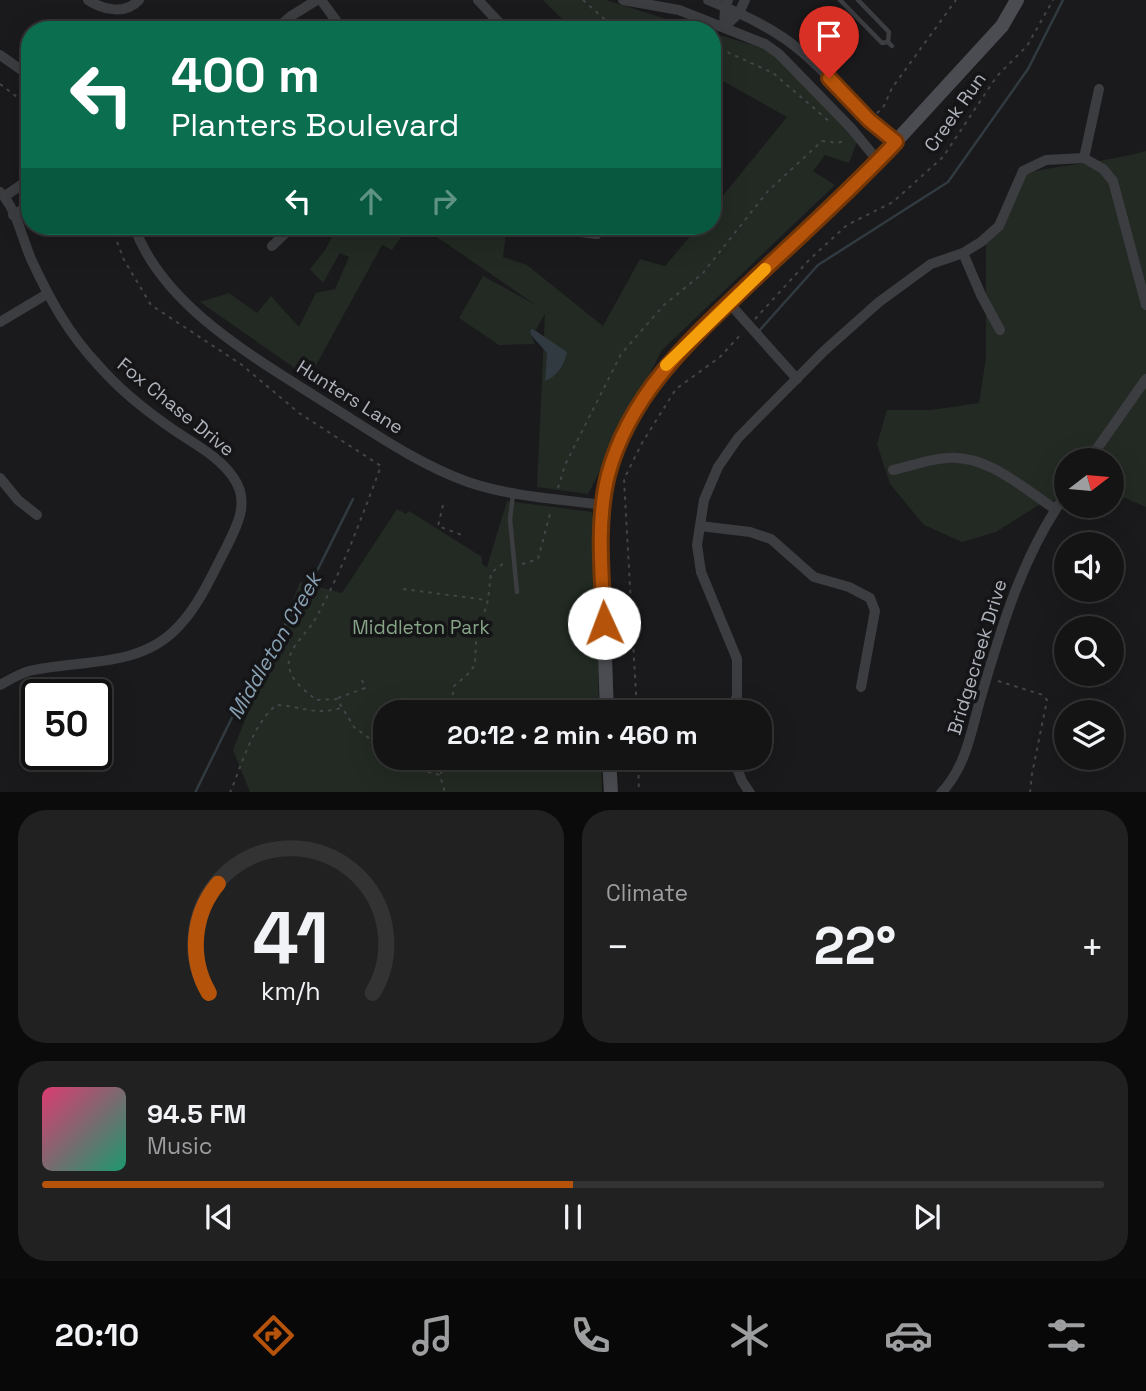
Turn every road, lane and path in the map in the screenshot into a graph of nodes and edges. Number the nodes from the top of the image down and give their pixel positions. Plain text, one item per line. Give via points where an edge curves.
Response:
1 (88, 0) edge
2 (139, 0) edge
3 (319, 0) edge
4 (478, 0) edge
5 (583, 0) edge
6 (623, 0) edge
7 (708, 0) edge
8 (745, 0) edge
9 (840, 0) edge
10 (858, 0) edge
11 (1017, 0) edge
12 (1053, 0) edge
13 (726, 4) edge
14 (739, 13) junction
15 (285, 21) edge
16 (335, 21) edge
17 (498, 21) edge
18 (607, 21) edge
19 (708, 21) edge
20 (721, 26) edge
21 (724, 27) junction
22 (721, 49) edge
23 (0, 55) edge
24 (21, 70) edge
25 (0, 84) edge
26 (1099, 89) dead end
27 (21, 100) edge
28 (838, 129) dead end
29 (896, 142) junction
30 (1084, 158) junction
31 (878, 161) junction
32 (21, 184) edge
33 (2, 194) edge
34 (21, 210) edge
35 (13, 215) junction
36 (21, 234) edge
37 (22, 235) edge
38 (114, 235) edge
39 (137, 235) edge
40 (284, 235) edge
41 (272, 246) dead end
42 (962, 253) junction
43 (47, 294) junction
44 (729, 303) junction
45 (1146, 305) edge
46 (0, 323) edge
47 (749, 325) junction
48 (1000, 330) dead end
49 (797, 379) junction
50 (1146, 379) edge
51 (1097, 448) edge
52 (893, 470) dead end
53 (0, 478) edge
54 (513, 494) junction
55 (443, 505) dead end
56 (604, 505) junction
57 (1054, 508) edge
58 (1054, 511) edge
59 (37, 515) dead end
60 (700, 526) junction
61 (462, 535) dead end
62 (403, 589) dead end
63 (517, 592) dead end
64 (488, 600) dead end
65 (986, 678) junction
66 (362, 680) dead end
67 (0, 685) edge
68 (861, 687) dead end
69 (337, 699) junction
70 (607, 700) edge
71 (636, 700) edge
72 (734, 700) edge
73 (341, 708) junction
74 (373, 741) edge
75 (418, 770) edge
76 (441, 770) edge
77 (610, 770) edge
78 (638, 770) edge
79 (738, 770) edge
80 (440, 775) junction
81 (230, 792) edge
82 (445, 792) edge
83 (611, 792) edge
84 (639, 792) edge
85 (749, 792) edge
86 (942, 792) edge
87 (1030, 792) edge

1 - 2 street via 99,8 117,10
3 - 15 street
3 - 16 street
4 - 17 street
5 - 18 path
6 - 19 street via 679,10
7 - 13 street
8 - 14 street
9 - 10 lane via 882,43 890,44 889,32
11 - 29 main road via 1002,26
12 - 47 path, Creek Run via 1027,46 997,76 943,157 893,202 847,225
13 - 14 street
13 - 21 street
14 - 21 street
14 - 29 street via 805,54
20 - 21 street
21 - 31 street via 779,54
22 - 28 path via 773,73
23 - 24 street
25 - 27 path
26 - 30 street
29 - 31 main road
30 - 42 street via 1045,160 1023,171 999,226
30 - 45 street via 1113,181
31 - 44 main road
32 - 33 street
33 - 35 street, Fox Chase Drive
34 - 35 street
35 - 36 street, Fox Chase Drive
37 - 43 street, Fox Chase Drive
38 - 69 path via 151,305 381,467 338,576 313,624 293,649 288,666 294,680 316,700
39 - 54 street, Hunters Lane via 163,278 198,314 253,356 427,464
40 - 41 street
42 - 48 street
42 - 49 street via 931,264 879,302
43 - 46 street
43 - 67 street, Fox Chase Drive via 71,334 126,393 232,474 241,489 242,507 239,524 204,591 177,629 128,657 26,672
44 - 47 street
44 - 56 main road via 666,365 629,419 608,476
47 - 49 street
47 - 71 path, Creek Run via 720,357 676,389 624,479
49 - 60 street via 738,438 718,467 704,500
50 - 51 street
52 - 57 street via 948,457 971,459
53 - 59 street
54 - 56 street, Hunters Lane
54 - 63 lane via 510,519
55 - 61 path via 438,526
56 - 70 main road via 601,550
58 - 65 street, Bridgecreek Drive via 1017,583
60 - 68 street via 771,539 814,577 870,598 875,611
60 - 72 street via 701,572 737,659
62 - 64 path
65 - 86 street, Bridgecreek Drive via 963,761
65 - 87 path via 1042,695 1046,701
66 - 69 path via 365,688
69 - 73 path
73 - 74 path via 354,727
73 - 81 path via 313,713 276,705 251,742
75 - 80 path
76 - 80 path
77 - 83 main road
78 - 84 path
79 - 85 street
80 - 82 path

